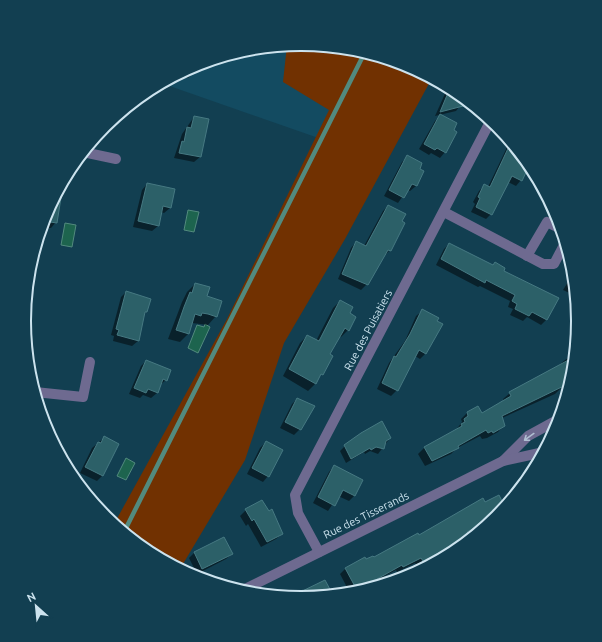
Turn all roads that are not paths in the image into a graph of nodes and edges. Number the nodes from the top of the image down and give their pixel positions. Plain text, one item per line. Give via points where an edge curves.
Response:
1 (488, 126) edge
2 (90, 153) edge
3 (116, 159) dead end
4 (444, 212) junction
5 (553, 225) edge
6 (562, 250) edge
7 (527, 256) junction
8 (90, 362) dead end
9 (40, 393) edge
10 (550, 424) edge
11 (536, 454) edge
12 (503, 461) junction
13 (319, 552) junction
14 (250, 586) edge

1 - 4 street, Rue des Puisatiers
2 - 3 street
4 - 7 street
4 - 13 street, Rue des Puisatiers via 295,495 298,513
5 - 7 street via 547,222
6 - 7 street via 554,264 543,264
8 - 9 street via 83,397
10 -> 12 street, Rue des Tisserands via 528,436
11 - 12 street, Rue des Tisserands
12 - 13 street, Rue des Tisserands
13 - 14 street, Rue des Tisserands

